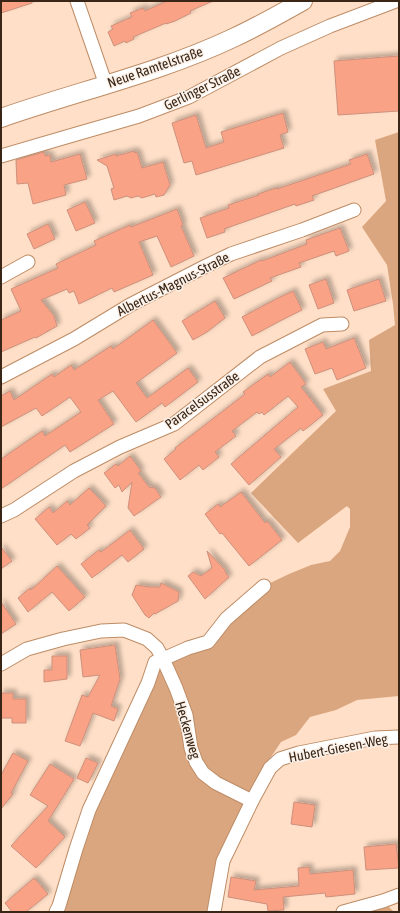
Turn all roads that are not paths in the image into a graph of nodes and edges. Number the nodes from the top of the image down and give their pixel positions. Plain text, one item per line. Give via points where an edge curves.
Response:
1 (77, 1) edge
2 (303, 1) edge
3 (396, 1) edge
4 (106, 85) junction
5 (1, 118) edge
6 (1, 156) edge
7 (354, 210) dead end
8 (28, 262) dead end
9 (1, 278) edge
10 (342, 324) dead end
11 (1, 377) edge
12 (1, 516) edge
13 (264, 586) dead end
14 (163, 659) junction
15 (1, 664) edge
16 (399, 737) edge
17 (252, 801) junction
18 (399, 895) edge
19 (218, 911) edge
20 (56, 912) edge
21 (343, 912) edge

1 - 4 street
2 - 4 main road, Neue Ramtelstraße via 233,39
3 - 6 street, Gerlinger Straße via 281,48 182,100 139,116
4 - 5 main road, Neue Ramtelstraße
7 - 11 street, Albertus-Magnus-Straße via 231,254 130,305
8 - 9 street
10 - 12 street, Paracelsusstraße via 322,325 260,357 174,424 120,447 74,471
13 - 14 street via 226,619 208,642
14 - 15 street, Heckenweg via 157,648 147,639 124,630 101,630 27,649
14 - 17 street, Heckenweg via 186,715 190,748 196,762 203,773 216,783
14 - 20 street via 155,662 148,683 89,810
16 - 17 street, Hubert-Giesen-Weg via 375,738 280,759 270,768
17 - 19 street via 223,861
18 - 21 street

